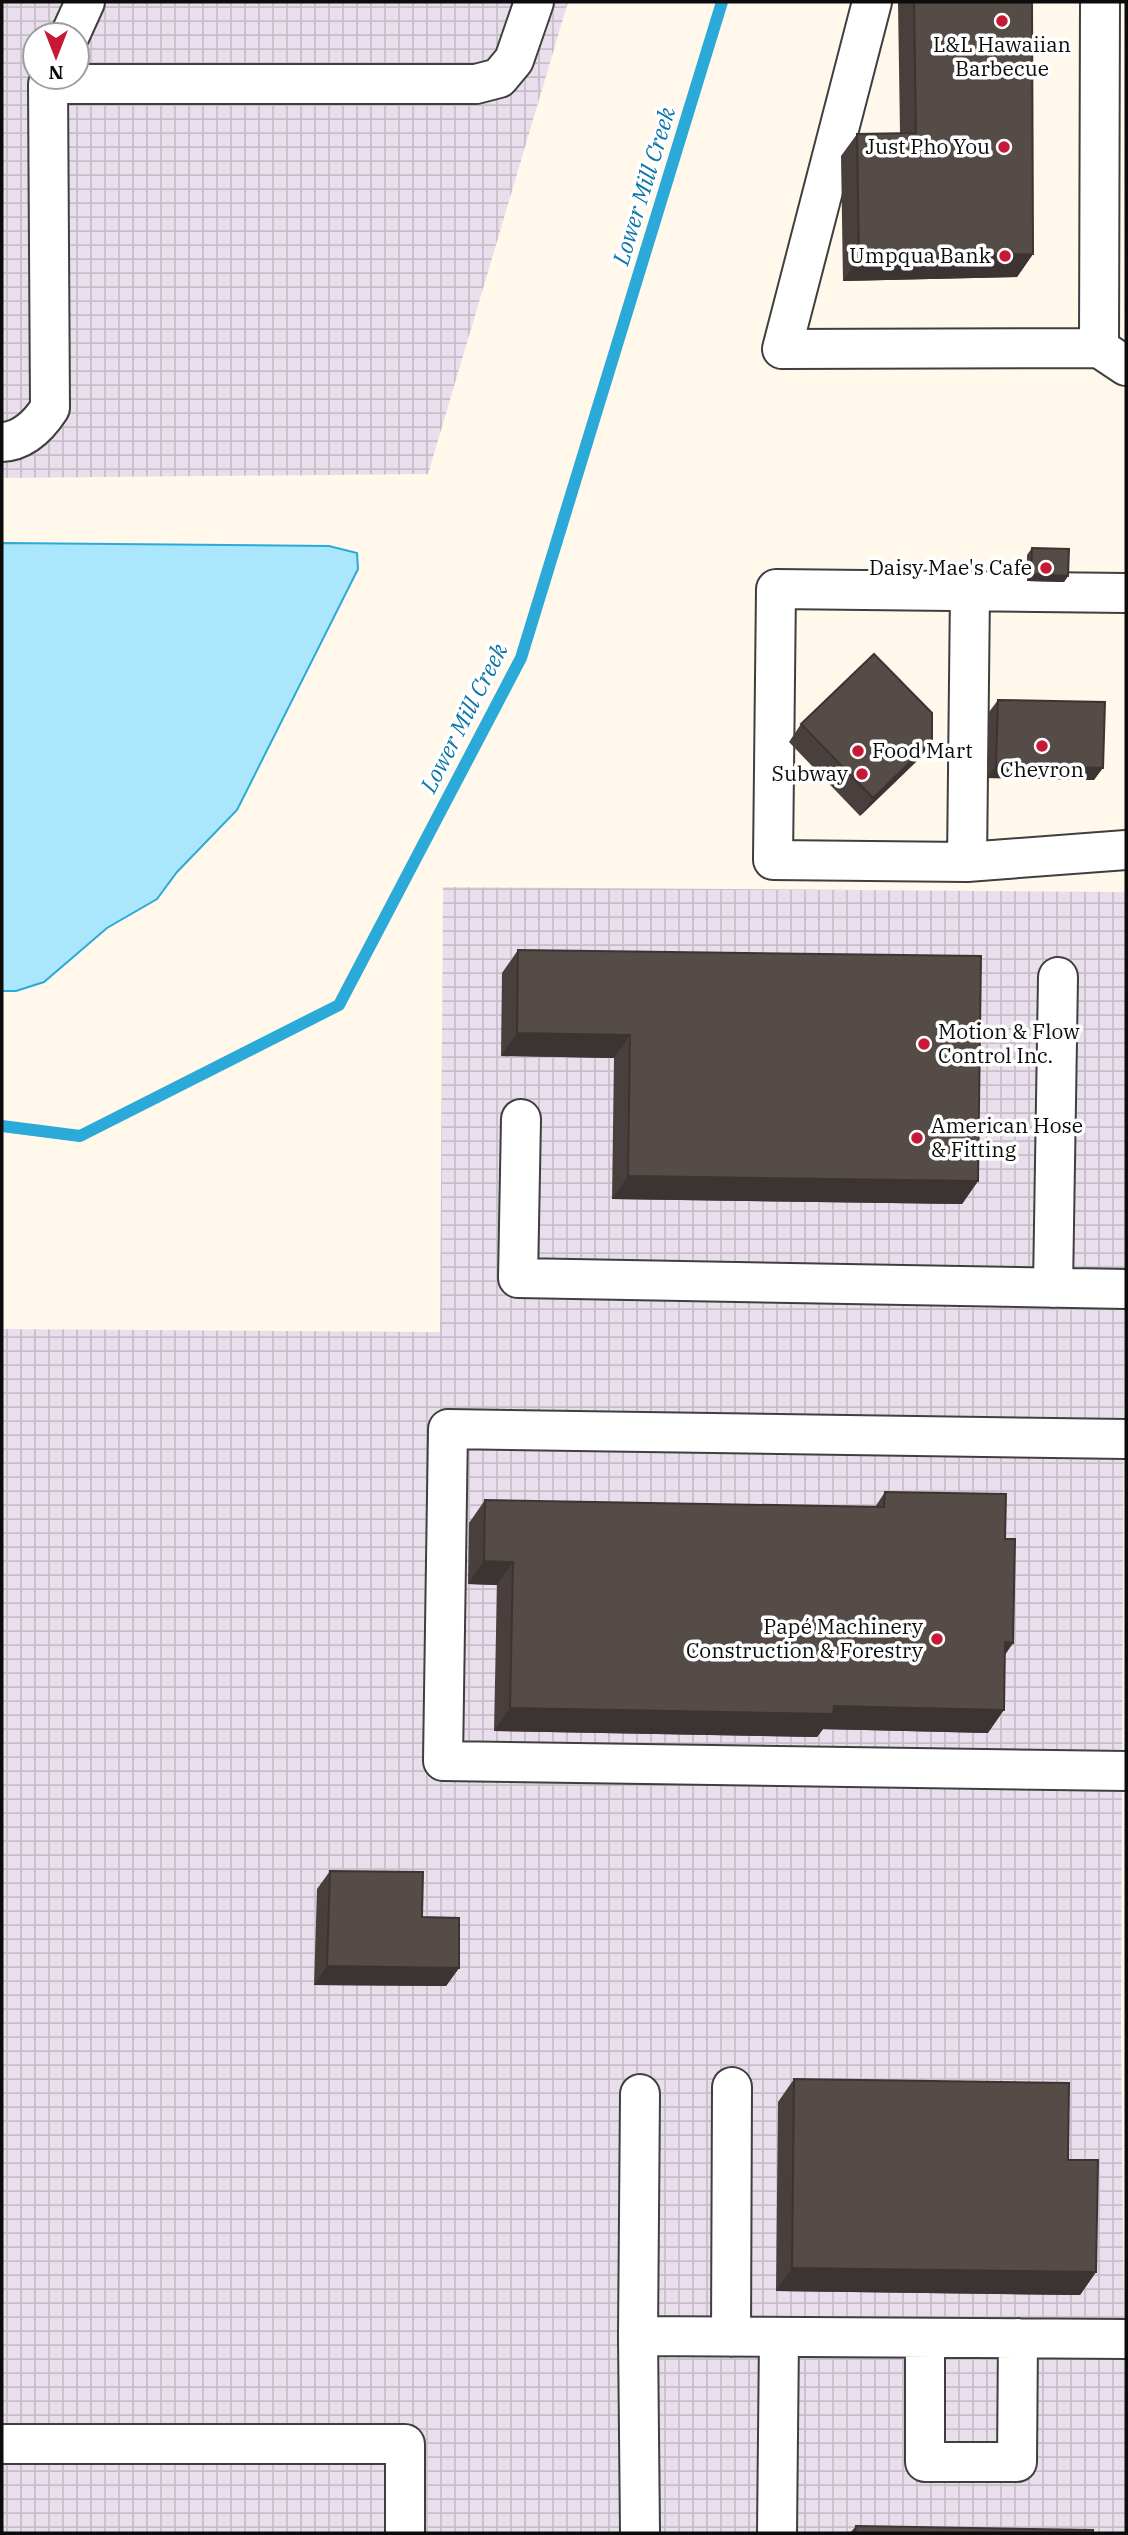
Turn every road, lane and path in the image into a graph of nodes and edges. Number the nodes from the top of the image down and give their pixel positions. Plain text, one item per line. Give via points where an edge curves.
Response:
1 (85, 2) edge
2 (534, 2) edge
3 (872, 2) edge
4 (1100, 2) edge
5 (76, 21) edge
6 (91, 80) edge
7 (49, 91) edge
8 (1113, 357) edge
9 (2, 442) edge
10 (970, 592) junction
11 (1126, 593) edge
12 (1126, 850) edge
13 (967, 862) junction
14 (1058, 977) dead end
15 (521, 1119) dead end
16 (1053, 1288) junction
17 (1126, 1289) edge
18 (1126, 1438) edge
19 (1126, 1770) edge
20 (732, 2087) dead end
21 (640, 2094) dead end
22 (638, 2336) junction
23 (731, 2337) junction
24 (779, 2337) junction
25 (925, 2338) junction
26 (1018, 2338) junction
27 (1126, 2339) edge
28 (2, 2444) edge
29 (405, 2533) edge
30 (640, 2533) edge
31 (777, 2533) edge

1 - 5 lane
2 - 6 lane via 513,60 499,78 476,84
3 - 8 lane via 782,349
4 - 8 lane
7 - 9 lane via 50,408 38,426 12,442
10 - 11 lane
10 - 13 lane
10 - 13 lane via 776,589 773,860
12 - 13 lane
14 - 16 lane
15 - 16 lane via 518,1278
16 - 17 lane
18 - 19 lane via 448,1429 443,1761
20 - 23 lane
21 - 22 lane
22 - 23 lane
22 - 30 lane
23 - 24 lane
24 - 25 lane
24 - 31 lane
25 - 26 lane
25 - 26 lane via 925,2462 1017,2462
26 - 27 lane
28 - 29 lane via 405,2444

